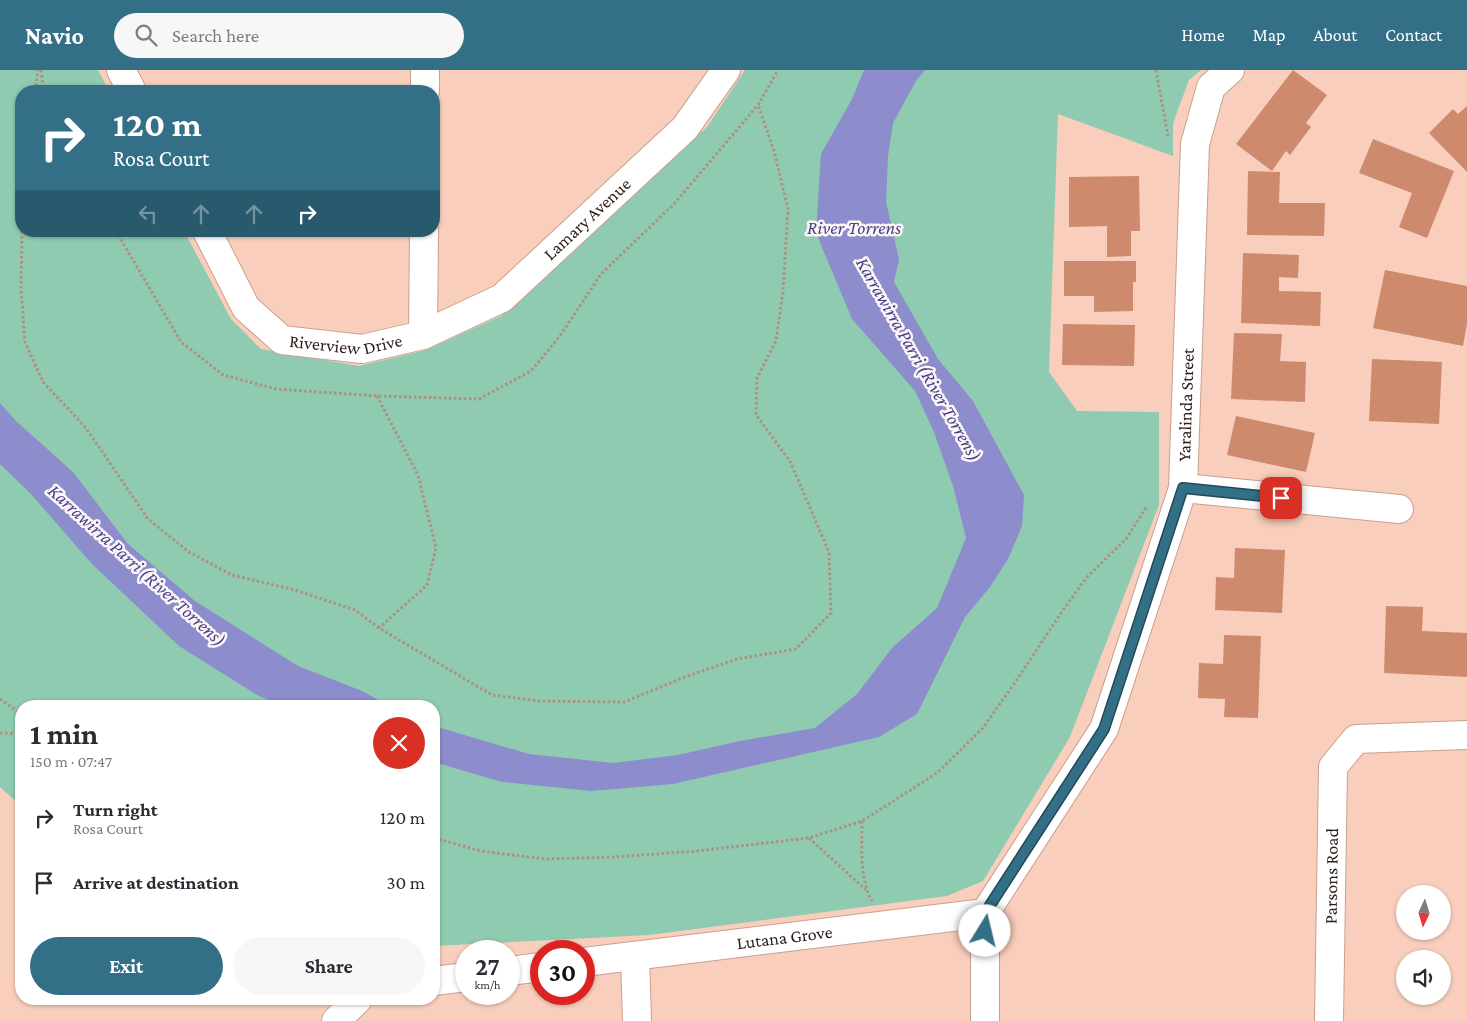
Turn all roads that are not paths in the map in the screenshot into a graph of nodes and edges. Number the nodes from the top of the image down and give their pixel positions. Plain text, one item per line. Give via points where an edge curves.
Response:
1 (121, 70) edge
2 (425, 70) edge
3 (726, 70) edge
4 (1230, 70) edge
5 (129, 85) edge
6 (425, 85) edge
7 (210, 237) edge
8 (424, 237) edge
9 (423, 335) junction
10 (1183, 488) junction
11 (1399, 509) dead end
12 (1467, 735) edge
13 (985, 913) junction
14 (635, 956) junction
15 (595, 961) edge
16 (455, 977) edge
17 (440, 979) edge
18 (352, 1005) edge
19 (336, 1021) edge
20 (637, 1021) edge
21 (985, 1021) edge
22 (1329, 1021) edge

1 - 5 street
2 - 6 street
3 - 9 street, Lamary Avenue via 685,128 502,298
4 - 10 street, Yaralinda Street via 1211,87 1195,144
7 - 9 street, Riverview Drive via 246,308 282,340 362,349
8 - 9 street
10 - 11 street
10 - 13 street, Yaralinda Street via 1104,729
12 - 22 street, Parsons Road via 1356,739 1333,767
13 - 14 street, Lutana Grove
13 - 21 street
14 - 15 street, Lutana Grove
14 - 20 street
16 - 17 street
18 - 19 street

